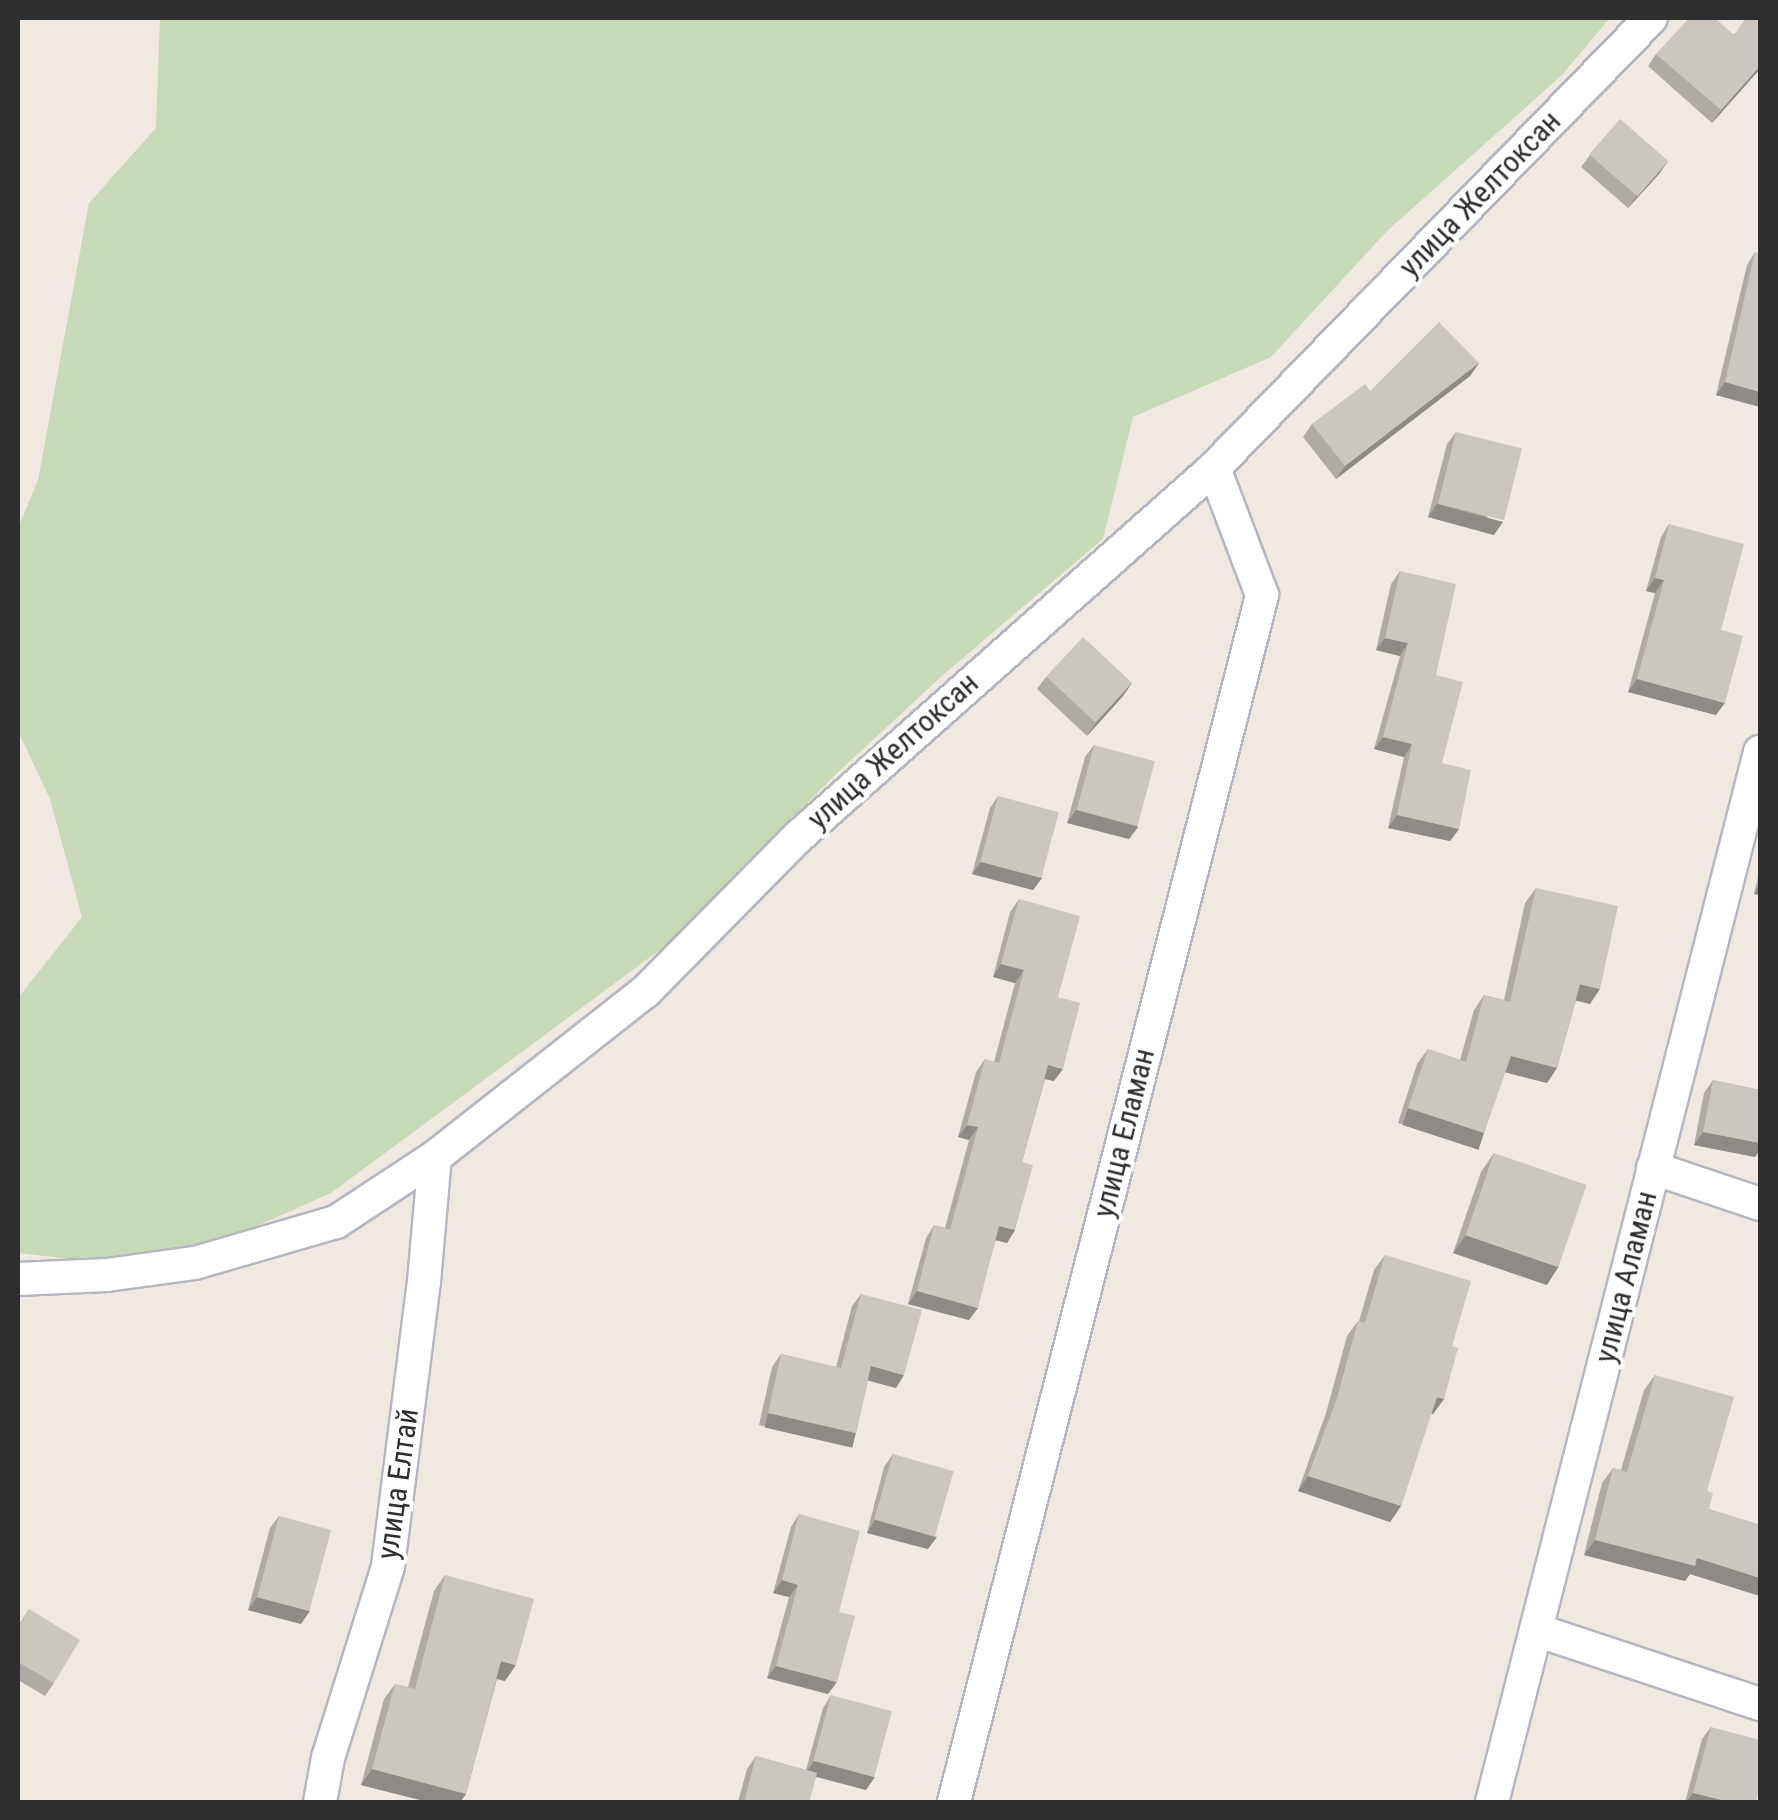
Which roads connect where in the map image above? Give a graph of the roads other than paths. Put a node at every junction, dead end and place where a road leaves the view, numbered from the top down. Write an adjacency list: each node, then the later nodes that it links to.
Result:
1 (1651, 18): 2 (street, улица Желтоксан)
2 (1214, 468): 4 (street, улица Желтоксан); 11 (street, улица Еламан)
3 (1759, 762): 5 (street, улица Аламан)
4 (435, 1157): 7 (street, улица Желтоксан); 10 (street, улица Елтай)
5 (1654, 1168): 6 (street); 8 (street, улица Аламан)
6 (1760, 1204)
7 (18, 1279)
8 (1536, 1630): 9 (street); 12 (street, улица Аламан)
9 (1760, 1704)
10 (320, 1802)
11 (954, 1802)
12 (1492, 1802)

